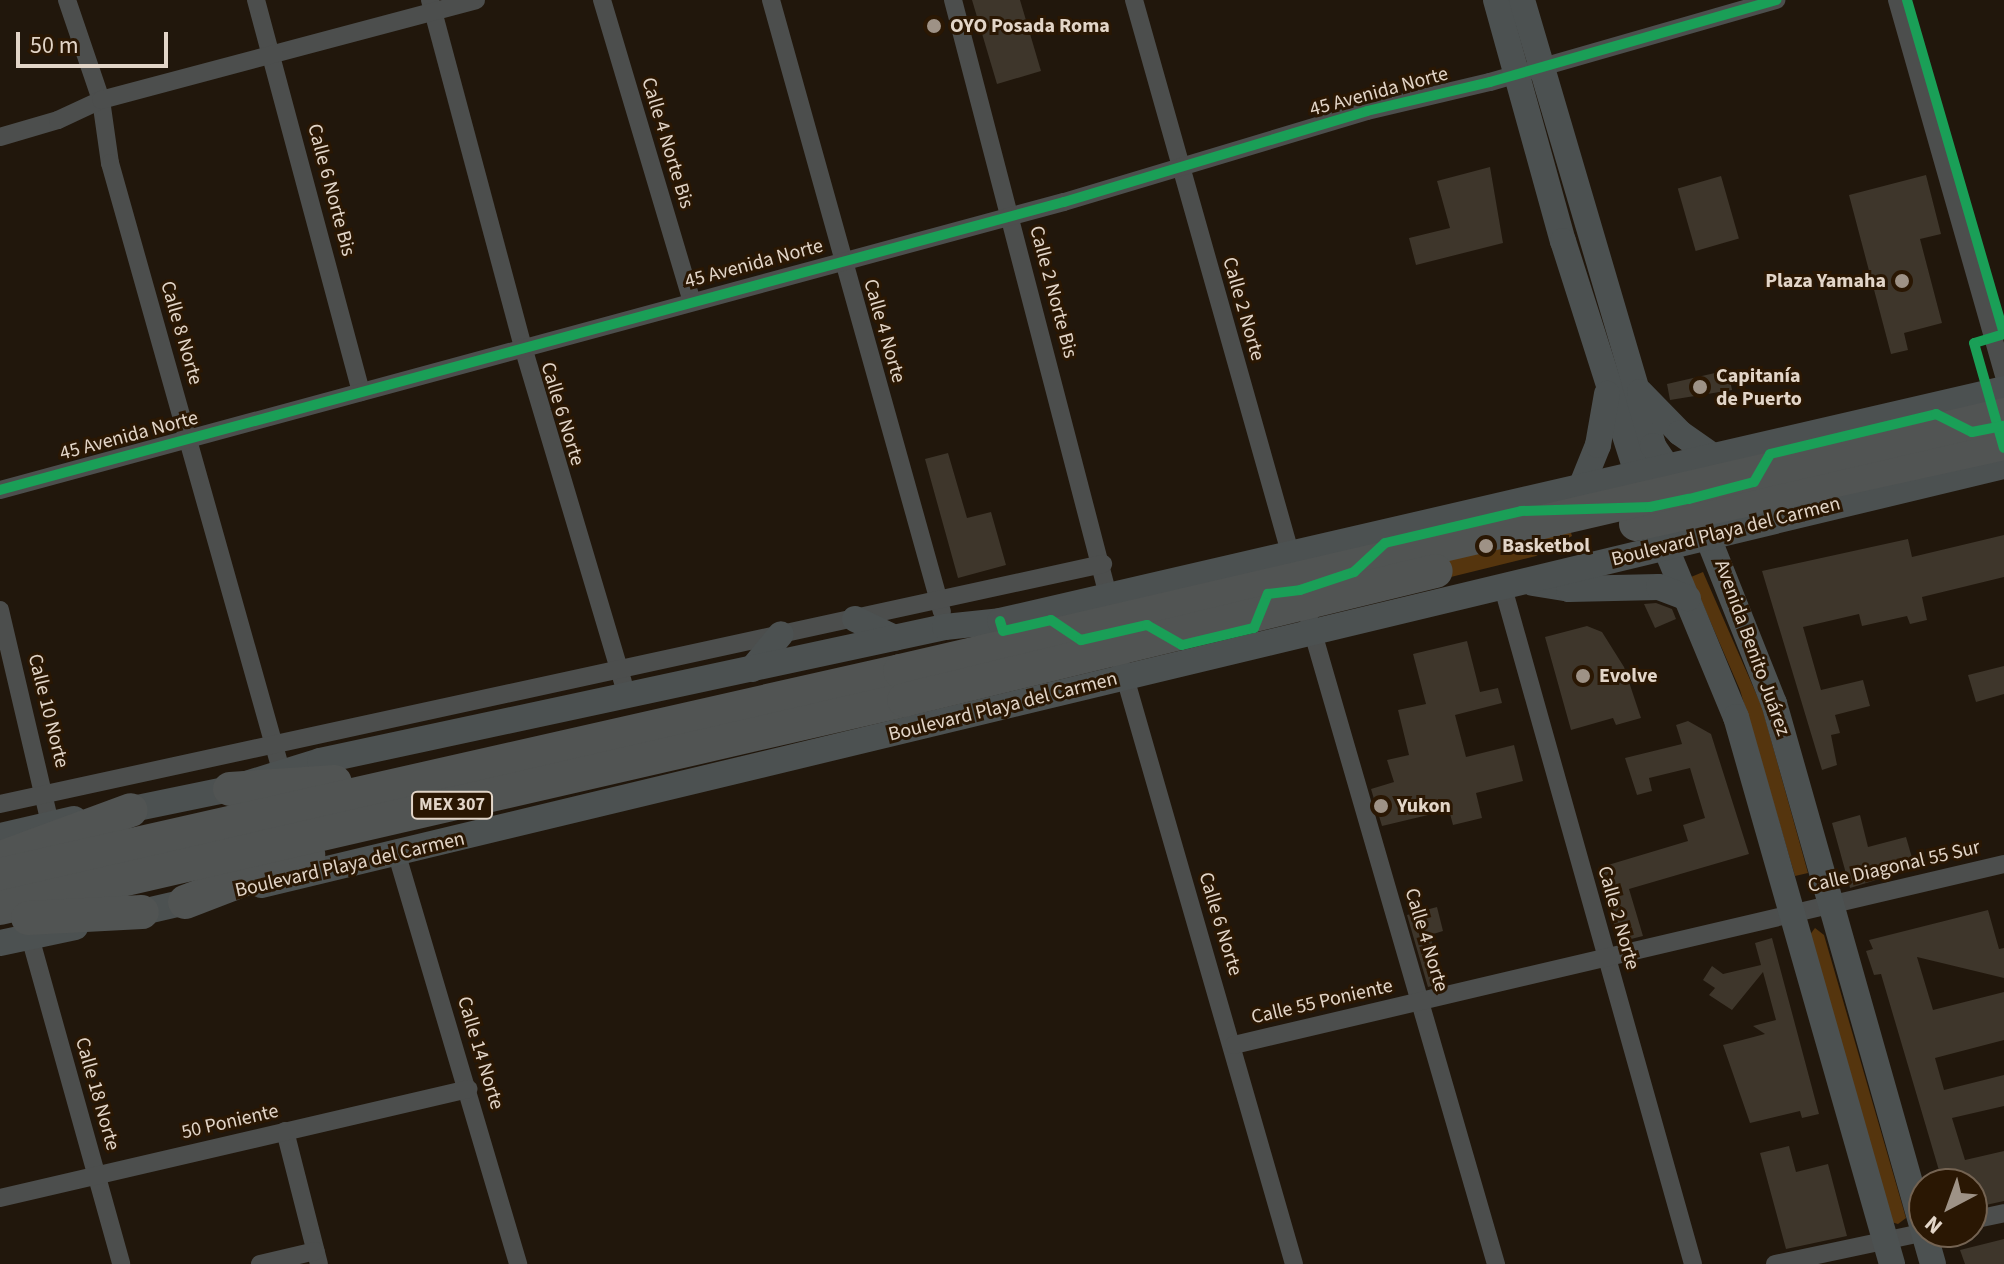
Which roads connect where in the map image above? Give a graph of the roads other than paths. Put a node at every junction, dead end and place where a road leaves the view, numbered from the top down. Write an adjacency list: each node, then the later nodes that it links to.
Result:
1 (67, 0): 15 (street, Calle 8 Norte)
2 (256, 0): 13 (street, Calle 6 Norte Bis)
3 (476, 0): 12 (street)
4 (602, 0): 20 (street, Calle 4 Norte Bis)
5 (771, 0): 19 (street, Calle 4 Norte)
6 (953, 0): 18 (street, Calle 2 Norte Bis)
7 (1134, 0): 17 (street, Calle 2 Norte)
8 (1496, 0): 14 (main road, Avenida Benito Juárez)
9 (1522, 0): 14 (main road, Avenida Benito Juárez)
10 (1776, 0): 14 (street, 45 Avenida Norte)
11 (1897, 0): 22 (street)
12 (432, 6): 13 (street); 21 (street, Calle 6 Norte)
13 (272, 56): 15 (street); 26 (street, Calle 6 Norte Bis)
14 (1530, 70): 17 (street, 45 Avenida Norte); 23 (main road, Avenida Benito Juárez); 24 (main road, Avenida Benito Juárez)
15 (101, 100): 16 (street); 28 (street, Calle 8 Norte)
16 (0, 137)
17 (1180, 167): 18 (street, 45 Avenida Norte); 38 (street, Calle 2 Norte)
18 (1011, 216): 19 (street, 45 Avenida Norte); 39 (street, Calle 2 Norte Bis)
19 (841, 260): 20 (street, 45 Avenida Norte); 44 (street, Calle 4 Norte)
20 (691, 299): 21 (street, 45 Avenida Norte)
21 (523, 347): 26 (street, 45 Avenida Norte); 50 (street, Calle 6 Norte)
22 (2004, 375)
23 (1607, 384): 33 (main road, Avenida Benito Juárez); 34 (main road)
24 (1635, 386): 30 (main road); 32 (main road, Avenida Benito Juárez)
25 (2004, 389): 30 (main road)
26 (361, 392): 28 (street, 45 Avenida Norte)
27 (2004, 415): 52 (highway, MEX 307, bridge)
28 (189, 439): 35 (street, 45 Avenida Norte); 54 (street, Calle 8 Norte)
29 (2004, 443): 52 (highway, MEX 307, bridge)
30 (1714, 457): 32 (main road)
31 (2004, 466): 36 (main road, Boulevard Playa del Carmen)
32 (1667, 467): 33 (main road); 36 (main road, Avenida Benito Juárez)
33 (1636, 474): 34 (main road); 37 (main road, Avenida Benito Juárez)
34 (1581, 487): 38 (main road)
35 (0, 490)
36 (1710, 534): 37 (main road, Boulevard Playa del Carmen); 68 (main road, Avenida Benito Juárez)
37 (1663, 545): 40 (main road, Boulevard Playa del Carmen); 42 (main road, Avenida Benito Juárez)
38 (1290, 555): 41 (main road); 46 (street, Calle 2 Norte)
39 (1103, 564): 41 (street, Calle 2 Norte Bis); 44 (street)
40 (1510, 582): 42 (main road); 46 (main road, Boulevard Playa del Carmen); 75 (street, Calle 2 Norte)
41 (1110, 595): 44 (main road); 51 (street, Calle 6 Norte)
42 (1688, 598): 71 (main road, Avenida Benito Juárez)
43 (0, 610): 57 (street, Calle 10 Norte)
44 (942, 615): 45 (street); 48 (main road)
45 (855, 619): 47 (street); 48 (main road)
46 (1311, 630): 51 (main road, Boulevard Playa del Carmen); 76 (street, Calle 4 Norte)
47 (781, 634): 49 (main road); 50 (street)
48 (895, 638): 49 (main road)
49 (752, 669): 53 (main road)
50 (619, 672): 53 (street, Calle 6 Norte); 54 (street)
51 (1124, 677): 63 (main road, Boulevard Playa del Carmen); 77 (street, Calle 6 Norte)
52 (902, 686): 55 (highway, MEX 307); 60 (highway, MEX 307)
53 (626, 697): 54 (main road)
54 (277, 758): 56 (main road); 57 (street)
55 (435, 775): 56 (highway); 66 (highway, MEX 307)
56 (230, 789): 59 (main road)
57 (46, 794): 58 (street); 61 (street, Calle 10 Norte)
58 (0, 804)
59 (131, 810): 61 (main road); 64 (highway)
60 (425, 811): 67 (highway); 69 (highway, MEX 307)
61 (50, 823): 62 (main road)
62 (0, 836)
63 (397, 855): 67 (main road, Boulevard Playa del Carmen); 78 (street, Calle 14 Norte)
64 (0, 858)
65 (2004, 864): 68 (street, Calle Diagonal 55 Sur)
66 (0, 875)
67 (185, 902): 70 (main road, Boulevard Playa del Carmen)
68 (1830, 905): 71 (street, Calle Diagonal 55 Sur); 81 (main road, Avenida Benito Juárez)
69 (0, 908)
70 (142, 912): 72 (highway); 73 (main road, Boulevard Playa del Carmen)
71 (1793, 913): 75 (street, Calle 55 Poniente); 84 (main road, Avenida Benito Juárez)
72 (0, 919)
73 (30, 937): 74 (main road, Boulevard Playa del Carmen); 80 (street, Calle 18 Norte)
74 (0, 943)
75 (1607, 960): 76 (street, Calle 55 Poniente); 91 (street, Calle 2 Norte)
76 (1421, 1002): 77 (street, Calle 55 Poniente); 90 (street, Calle 4 Norte)
77 (1234, 1045): 89 (street, Calle 6 Norte)
78 (469, 1089): 79 (street, 50 Poniente); 88 (street, Calle 14 Norte)
79 (285, 1131): 80 (street, 50 Poniente); 85 (street)
80 (96, 1175): 82 (street, 50 Poniente); 86 (street, Calle 18 Norte)
81 (1908, 1176)
82 (0, 1198)
83 (1908, 1242): 84 (street)
84 (1889, 1253): 92 (street)
85 (318, 1258): 87 (street)
86 (121, 1264)
87 (260, 1264)
88 (518, 1264)
89 (1294, 1264)
90 (1496, 1264)
91 (1693, 1264)
92 (1775, 1264)

